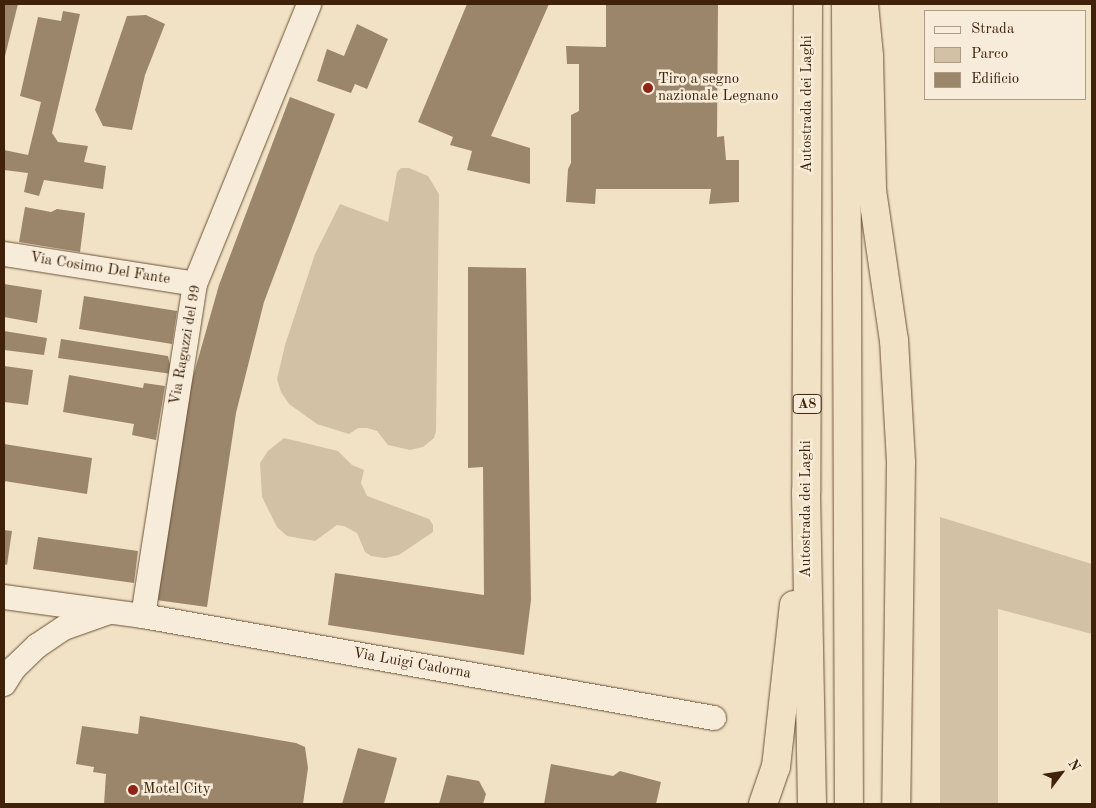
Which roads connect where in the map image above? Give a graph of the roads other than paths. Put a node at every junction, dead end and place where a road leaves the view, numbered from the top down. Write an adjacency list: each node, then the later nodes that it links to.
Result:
1 (309, 4): 6 (street, Via Ragazzi del 99)
2 (808, 4): 7 (highway, Autostrada dei Laghi / A8)
3 (846, 4): 16 (highway)
4 (864, 4): 8 (highway)
5 (4, 254): 6 (street, Via Cosimo Del Fante)
6 (195, 284): 11 (street, Via Ragazzi del 99)
7 (806, 492): 14 (highway); 15 (highway, Autostrada dei Laghi / A8)
8 (900, 591): 17 (highway); 18 (highway)
9 (4, 597): 10 (street, Via Luigi Cadorna)
10 (110, 611): 11 (street, Via Luigi Cadorna); 12 (street, Via Luigi Cadorna)
11 (143, 616): 13 (street, Via Luigi Cadorna)
12 (4, 684)
13 (714, 718)
14 (763, 804)
15 (812, 804)
16 (849, 804)
17 (896, 804)
18 (909, 804)

